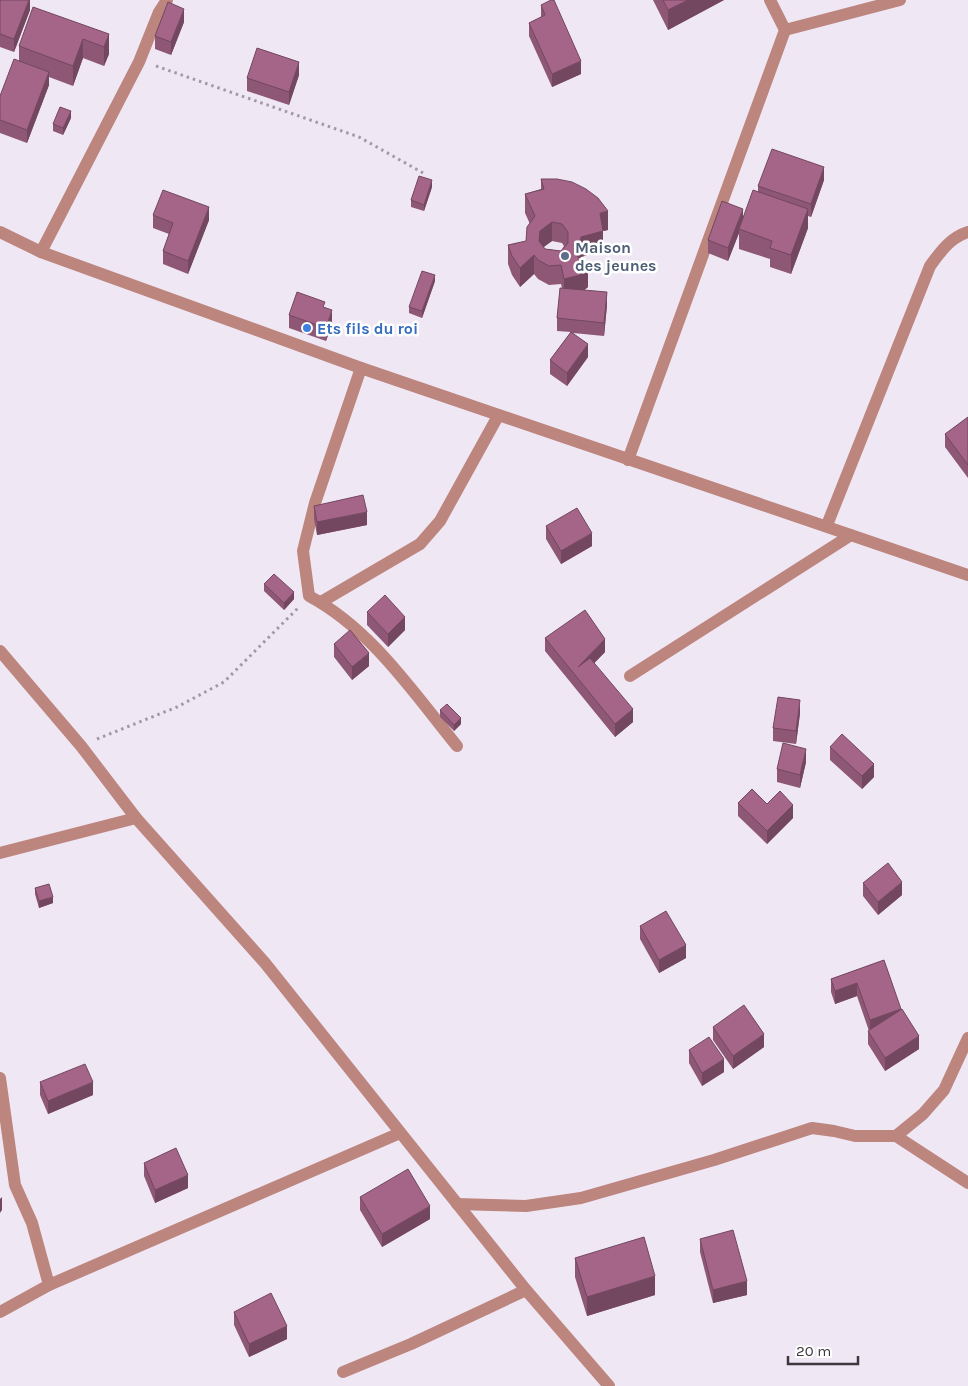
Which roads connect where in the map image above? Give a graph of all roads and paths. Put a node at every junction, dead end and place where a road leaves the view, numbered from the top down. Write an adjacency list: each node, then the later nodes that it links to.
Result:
1 (167, 0): 5 (street)
2 (770, 0): 4 (street)
3 (900, 0): 4 (street)
4 (785, 30): 12 (street)
5 (139, 62): 6 (path); 9 (street)
6 (425, 174)
7 (0, 232): 9 (street)
8 (968, 232): 13 (street)
9 (40, 252): 10 (street)
10 (361, 368): 11 (street); 16 (street)
11 (498, 416): 12 (street); 17 (street)
12 (628, 460): 13 (street)
13 (827, 525): 14 (street)
14 (852, 534): 15 (street); 19 (street)
15 (968, 575)
16 (309, 596): 17 (street); 20 (path)
17 (321, 602): 21 (street)
18 (0, 651): 20 (street)
19 (630, 676)
20 (81, 746): 22 (street)
21 (457, 746)
22 (136, 818): 23 (street); 26 (street)
23 (0, 853)
24 (968, 1038): 27 (street)
25 (0, 1078): 30 (street)
26 (400, 1132): 29 (street); 30 (street)
27 (896, 1136): 28 (street); 29 (street)
28 (968, 1183)
29 (457, 1204): 31 (street)
30 (49, 1285): 32 (street)
31 (526, 1290): 33 (street); 34 (street)
32 (0, 1312)
33 (343, 1372)
34 (609, 1386)

